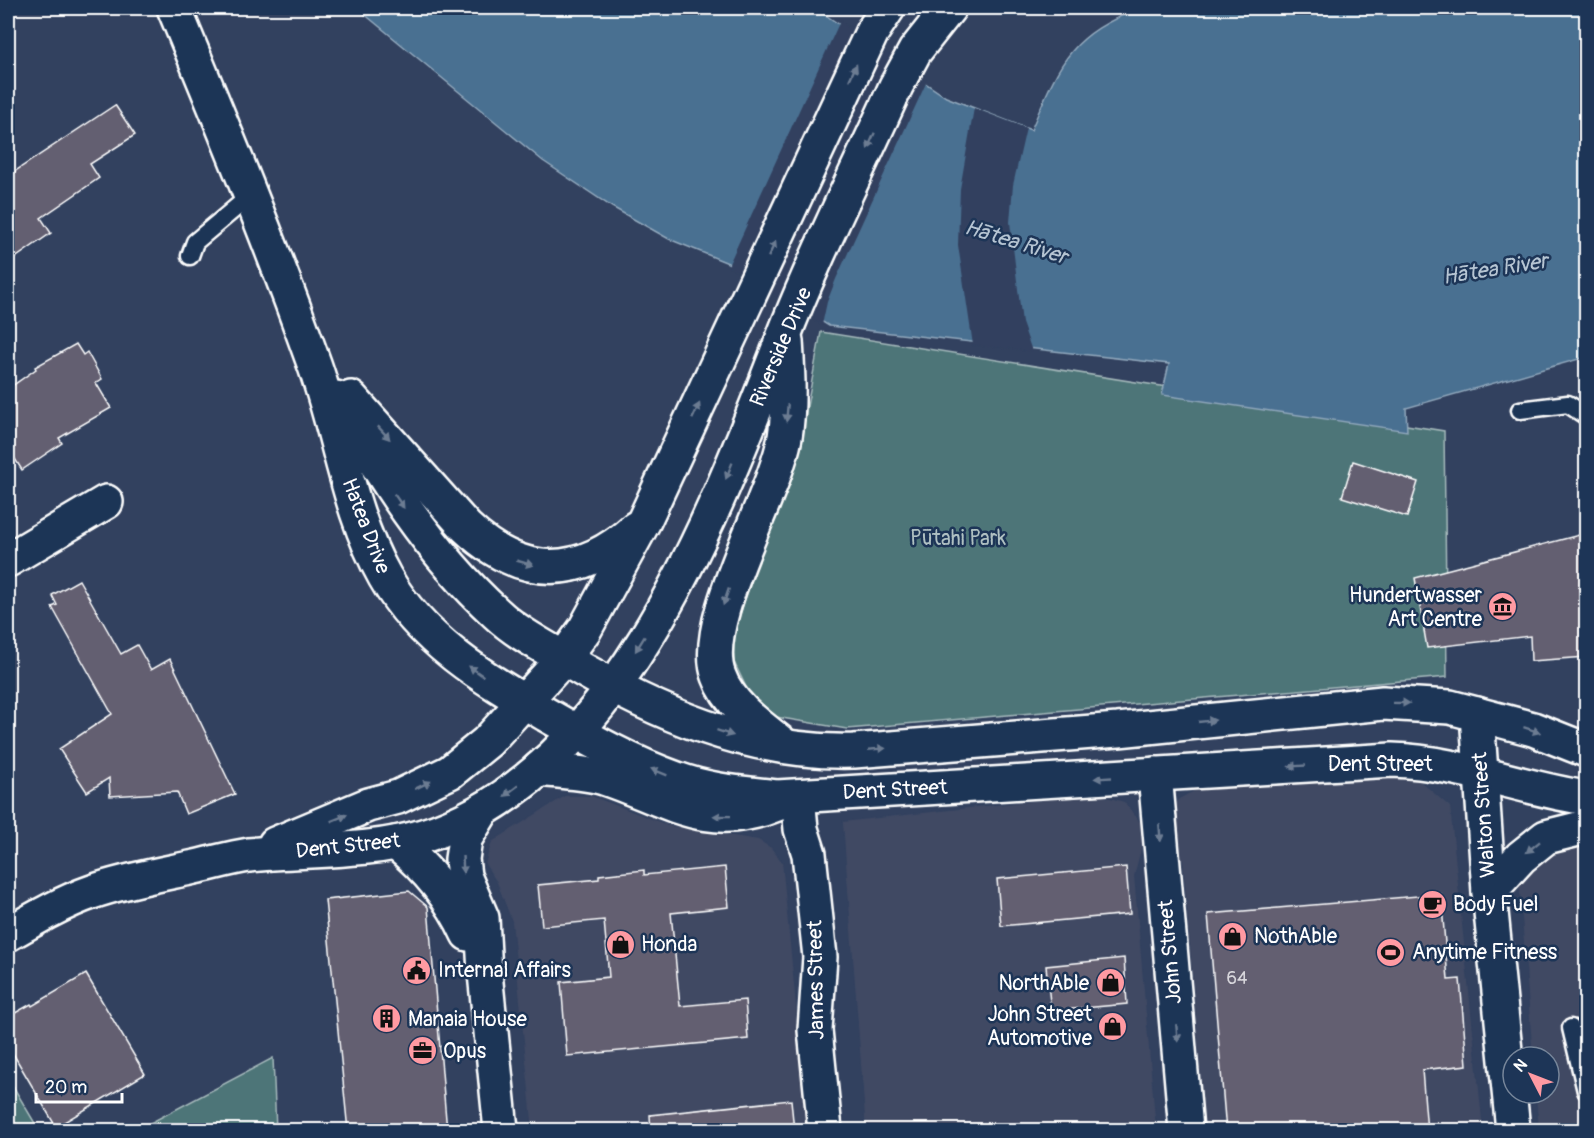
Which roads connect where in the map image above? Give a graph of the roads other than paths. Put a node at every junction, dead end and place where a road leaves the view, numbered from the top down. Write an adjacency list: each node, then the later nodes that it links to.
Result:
1 (174, 8): 4 (main road, Hatea Drive)
2 (949, 8): 6 (main road, Riverside Drive, one-way to 6)
3 (880, 20): 11 (main road, one-way to 3)
4 (251, 195): 5 (lane); 7 (main road, Hatea Drive)
5 (190, 256)
6 (788, 327): 14 (main road, Riverside Drive, one-way to 14); 18 (main road, one-way to 18)
7 (314, 362): 11 (main road, one-way to 11); 13 (main road, Hatea Drive, one-way to 13); 15 (main road, Hatea Drive, one-way to 7)
8 (1520, 410): 9 (lane)
9 (1587, 416)
10 (106, 502): 12 (main road)
11 (644, 521): 13 (main road)
12 (8, 560)
13 (564, 658): 14 (main road, Hatea Drive); 15 (main road, Dent Street)
14 (613, 687): 17 (main road, Riverside Drive); 18 (main road, Dent Street, one-way to 18)
15 (525, 702): 17 (main road, Hatea Drive); 28 (main road, Dent Street, one-way to 15)
16 (1477, 714): 18 (main road, Dent Street, one-way to 16); 19 (main road, Dent Street, one-way to 19); 21 (main road, Walton Street)
17 (577, 733): 20 (main road, Dent Street); 23 (main road, Dent Street, one-way to 17)
18 (786, 746)
19 (1587, 750)
20 (539, 769): 23 (main road, one-way to 20); 25 (main road, Dent Street, one-way to 25)
21 (1480, 773): 22 (main road, Dent Street, one-way to 22); 24 (main road, Dent Street); 29 (main road, Walton Street)
22 (1155, 774): 23 (main road, Dent Street, one-way to 23); 36 (main road, John Street, one-way to 36)
23 (798, 796): 35 (main road, James Street)
24 (1587, 798)
25 (482, 811): 27 (main road, Dent Street); 31 (main road, one-way to 31)
26 (1587, 827): 29 (main road, one-way to 29)
27 (396, 843): 28 (main road, Dent Street); 31 (main road)
28 (246, 856): 30 (main road, Dent Street)
29 (1489, 892): 37 (main road, Walton Street)
30 (8, 934)
31 (485, 973): 34 (main road)
32 (1571, 1028): 33 (lane)
33 (1587, 1091)
34 (501, 1131)
35 (825, 1131)
36 (1186, 1131)
37 (1513, 1131)

